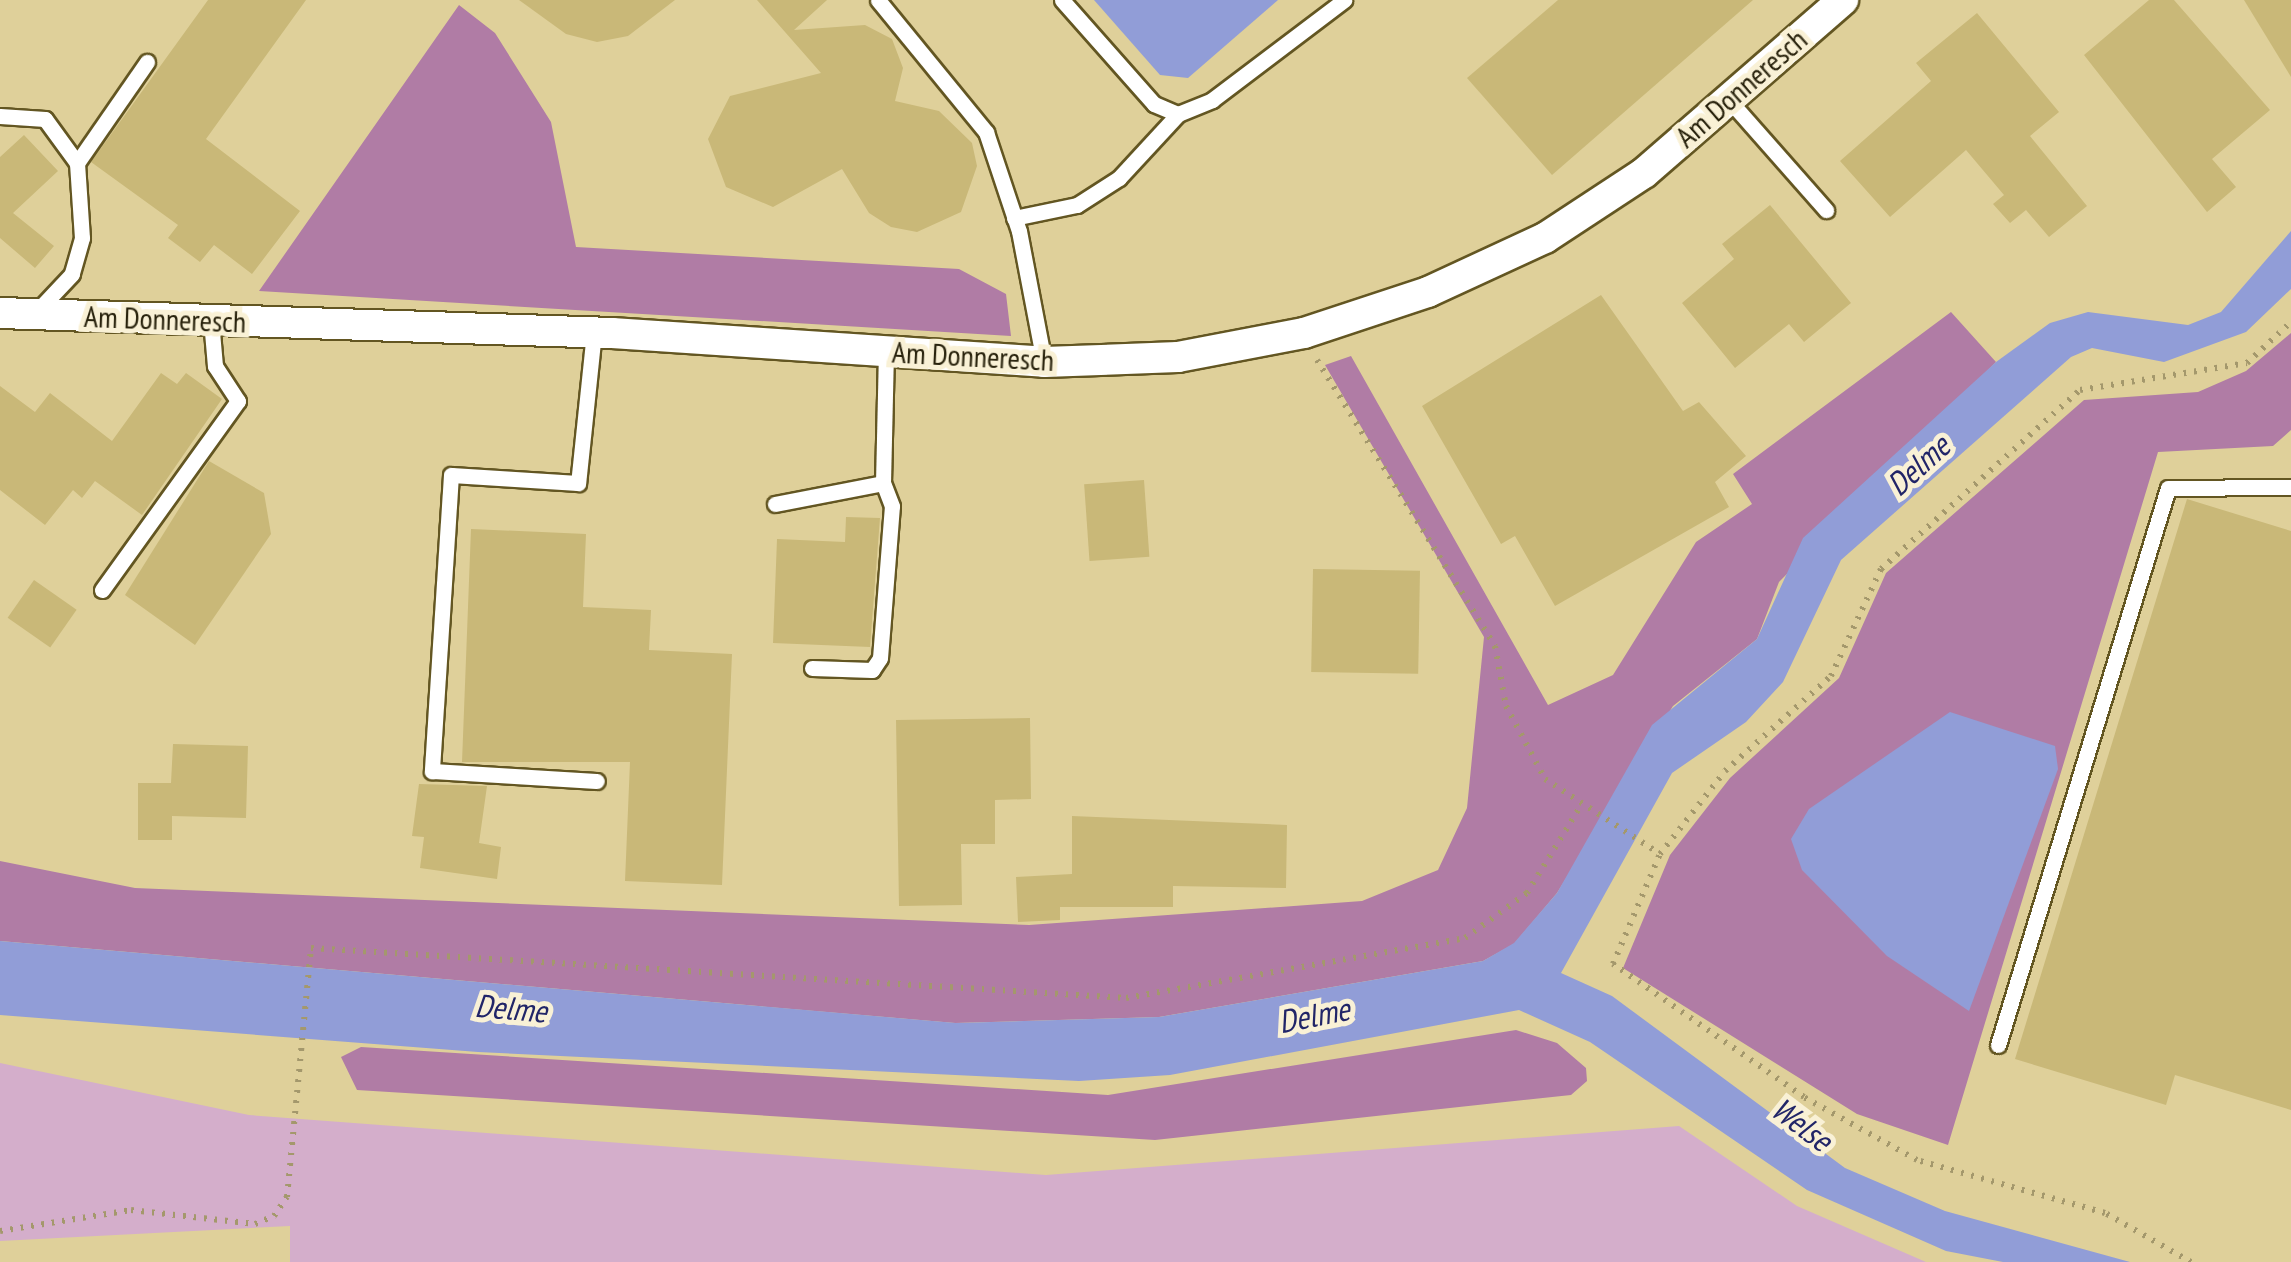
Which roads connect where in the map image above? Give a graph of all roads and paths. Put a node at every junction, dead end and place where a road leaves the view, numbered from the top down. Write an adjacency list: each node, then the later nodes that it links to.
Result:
1 (878, 0): 11 (lane)
2 (1062, 0): 7 (lane)
3 (1344, 0): 7 (lane)
4 (1843, 0): 6 (street, Am Donneresch)
5 (147, 62): 9 (lane)
6 (1729, 100): 10 (lane); 17 (street, Am Donneresch)
7 (1178, 114): 11 (lane)
8 (0, 116): 9 (lane)
9 (77, 163): 13 (lane)
10 (1826, 210)
11 (1014, 218): 19 (lane)
12 (0, 314): 13 (street, Am Donneresch)
13 (32, 316): 14 (street, Am Donneresch)
14 (211, 320): 16 (street, Am Donneresch); 23 (lane)
15 (2291, 322): 27 (path)
16 (594, 332): 18 (street, Am Donneresch); 25 (lane)
17 (1304, 333): 19 (street, Am Donneresch); 26 (path)
18 (886, 352): 19 (street, Am Donneresch); 20 (lane)
19 (1044, 362)
20 (882, 483): 22 (lane); 24 (lane)
21 (2291, 487): 28 (lane)
22 (775, 504)
23 (102, 590)
24 (812, 668)
25 (597, 781)
26 (1580, 807): 27 (path); 29 (path)
27 (1660, 854): 30 (path)
28 (1998, 1045)
29 (0, 1231)
30 (2192, 1262)

